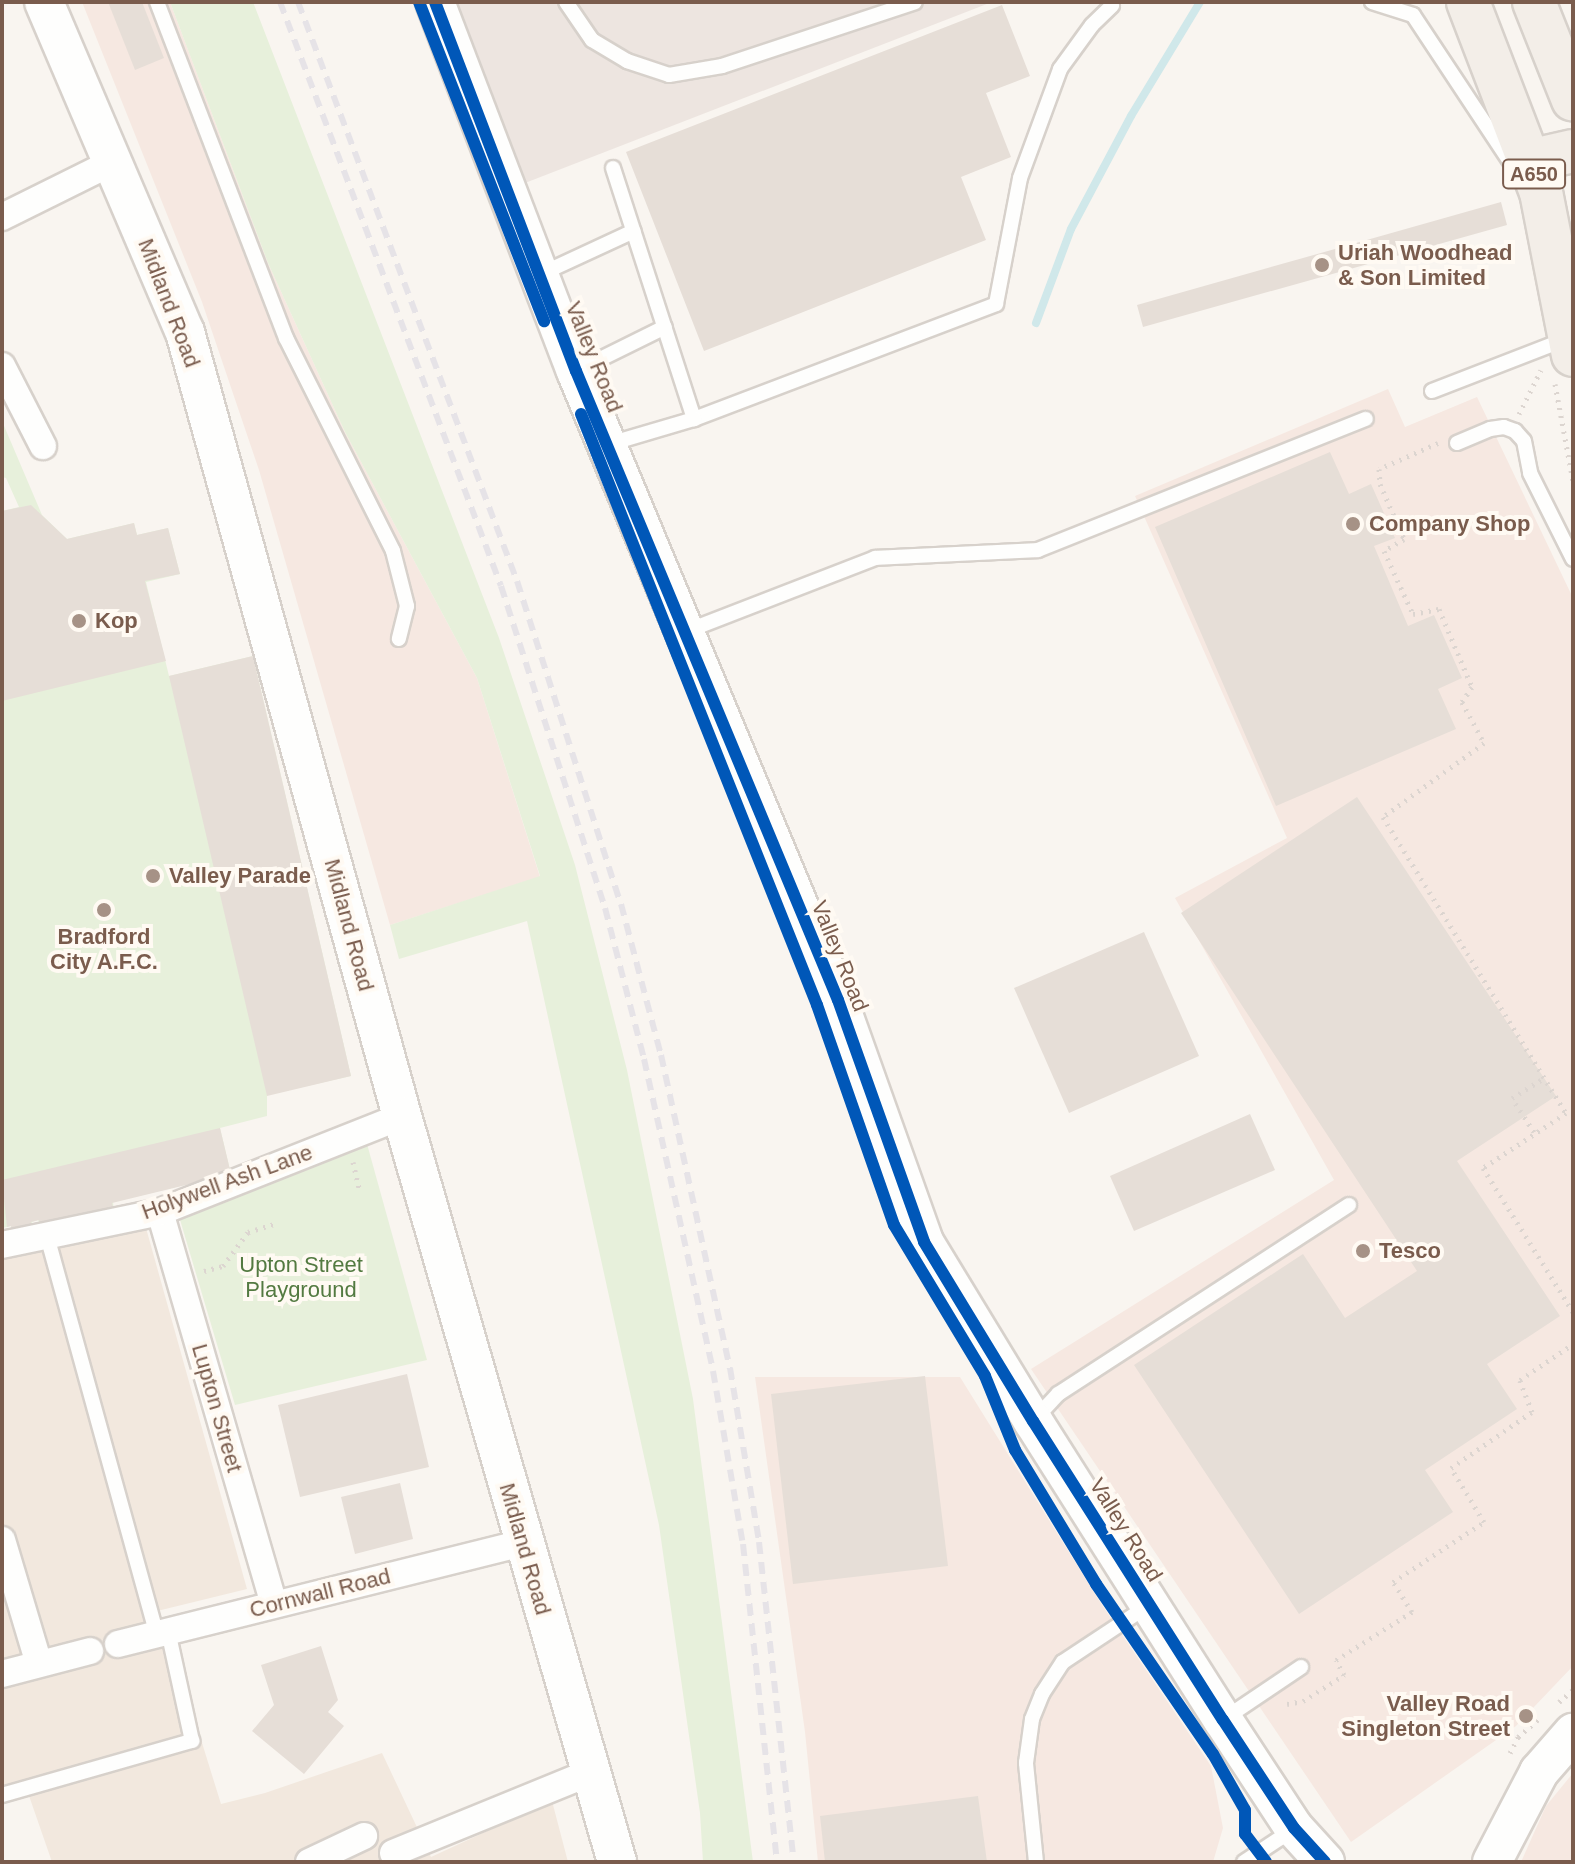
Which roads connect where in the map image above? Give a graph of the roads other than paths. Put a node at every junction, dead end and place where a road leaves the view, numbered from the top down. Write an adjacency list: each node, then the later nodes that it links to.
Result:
1 (44, 2): 12 (street, Midland Road)
2 (157, 2): 30 (lane)
3 (435, 2): 17 (street, Valley Road)
4 (566, 2): 5 (lane)
5 (915, 2)
6 (1372, 2): 14 (lane)
7 (1468, 2): 14 (main road, A650)
8 (1534, 2): 10 (main road)
9 (1112, 6): 23 (lane)
10 (1573, 100)
11 (1573, 151): 14 (main road)
12 (113, 162): 15 (street); 31 (street, Midland Road)
13 (613, 168): 16 (lane)
14 (1535, 177): 19 (main road, A650)
15 (2, 217)
16 (634, 231): 17 (lane); 18 (lane)
17 (540, 274): 21 (street, Valley Road)
18 (665, 327): 21 (lane); 23 (lane)
19 (1562, 353): 22 (lane)
20 (2, 366): 27 (street)
21 (576, 371): 26 (street, Valley Road)
22 (1432, 391)
23 (694, 419): 26 (lane)
24 (1366, 419): 29 (lane)
25 (1457, 443): 28 (lane)
26 (608, 444): 29 (street, Valley Road)
27 (43, 446)
28 (1573, 559)
29 (686, 632): 36 (street, Valley Road)
30 (399, 639)
31 (402, 1116): 33 (street, Holywell Ash Lane); 38 (street, Midland Road)
32 (1349, 1205): 36 (lane)
33 (160, 1212): 34 (street, Holywell Ash Lane); 39 (street, Lupton Street)
34 (47, 1236): 35 (street, Holywell Ash Lane); 41 (lane)
35 (2, 1245)
36 (1033, 1421): 40 (street, Valley Road)
37 (2, 1540): 44 (street)
38 (523, 1543): 39 (street, Cornwall Road); 49 (street, Midland Road)
39 (274, 1604): 41 (street, Cornwall Road)
40 (1149, 1604): 47 (street, Valley Road); 56 (lane)
41 (163, 1633): 42 (street, Cornwall Road); 50 (lane)
42 (118, 1644)
43 (90, 1651): 44 (street)
44 (39, 1664): 46 (street)
45 (1301, 1667): 47 (lane)
46 (2, 1674)
47 (1223, 1720): 51 (street, Valley Road)
48 (1573, 1733): 59 (street)
49 (591, 1772): 53 (street); 54 (street, Midland Road)
50 (2, 1795)
51 (1294, 1828): 57 (lane); 58 (street, Valley Road)
52 (364, 1836): 55 (street)
53 (393, 1853)
54 (611, 1860)
55 (309, 1862)
56 (1036, 1862)
57 (1244, 1862)
58 (1325, 1862)
59 (1492, 1862)

